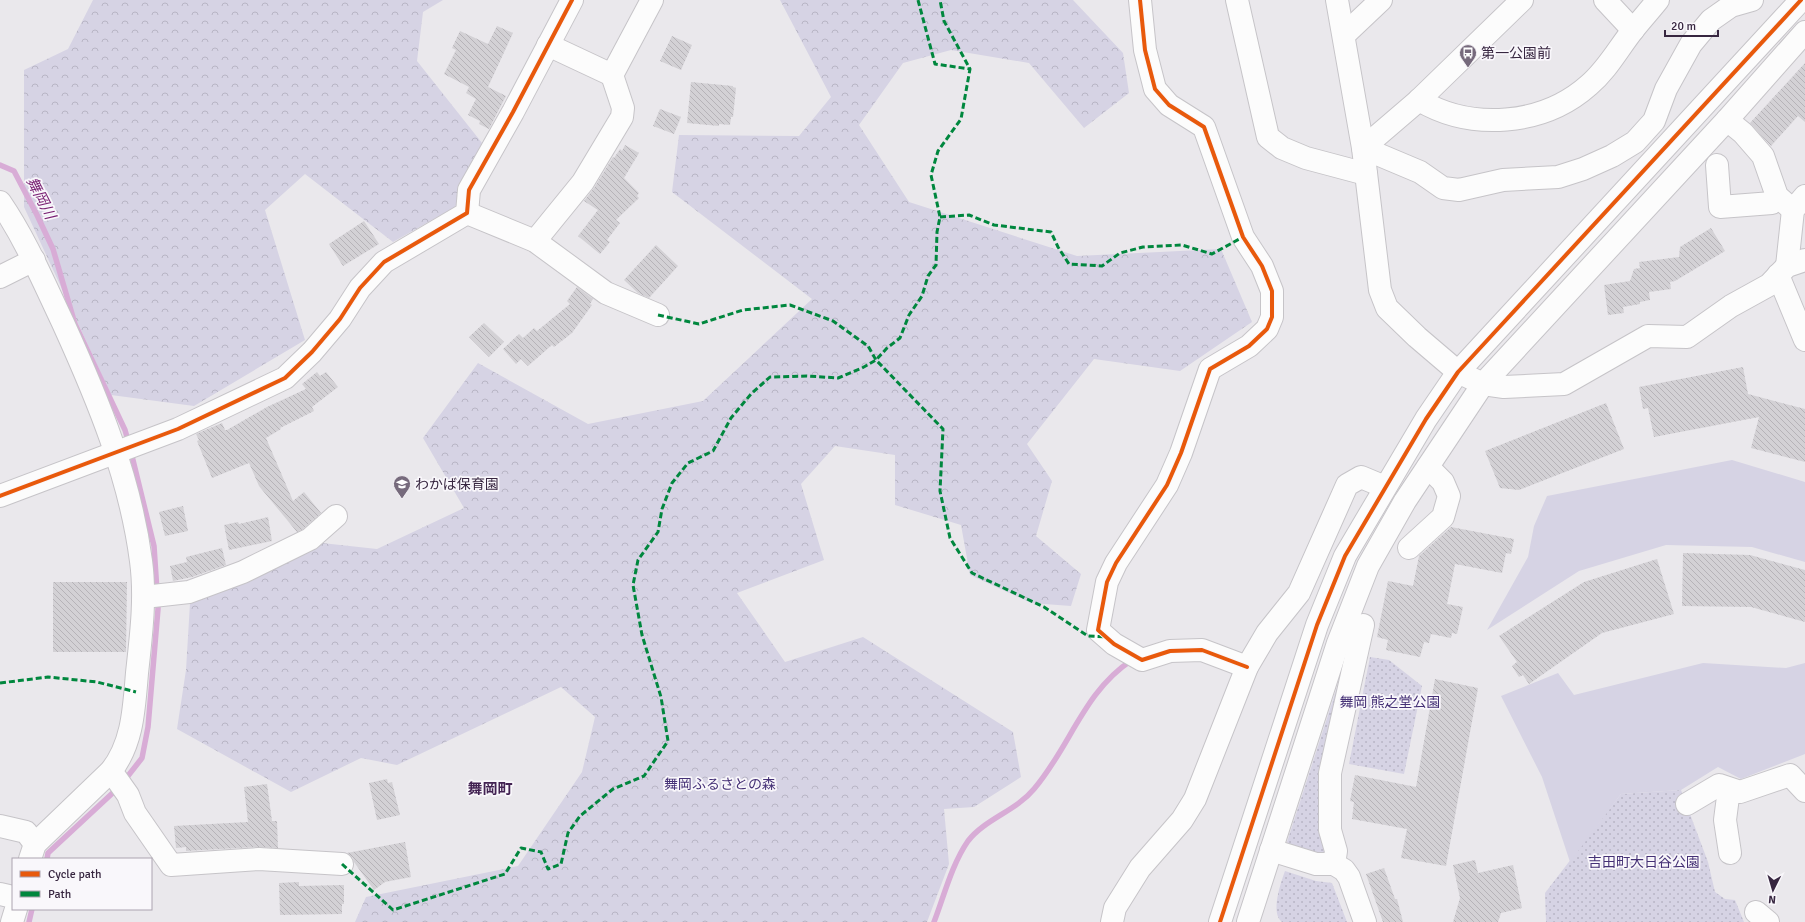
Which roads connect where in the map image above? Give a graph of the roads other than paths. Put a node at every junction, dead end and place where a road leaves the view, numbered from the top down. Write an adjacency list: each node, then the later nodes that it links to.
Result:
1 (572, 0): 15 (street)
2 (652, 0): 16 (street)
3 (1140, 0): 41 (street)
4 (1237, 0): 21 (street)
5 (1337, 0): 14 (street)
6 (1381, 0): 14 (street)
7 (1522, 0): 17 (street)
8 (1605, 0): 12 (street)
9 (1658, 0): 12 (street)
10 (1752, 0): 19 (street)
11 (1801, 0): 31 (street)
12 (1633, 30): 17 (street)
13 (1805, 32): 18 (street)
14 (1344, 35): 19 (street)
15 (548, 45): 16 (street); 24 (street)
16 (612, 75): 25 (street)
17 (1419, 100): 19 (street)
18 (1727, 120): 22 (street); 32 (street)
19 (1363, 148): 21 (street)
20 (1717, 165): 22 (street)
21 (1366, 174): 31 (street)
22 (1792, 201): 27 (street)
23 (0, 202): 26 (street)
24 (467, 213): 25 (street); 33 (street)
25 (535, 241): 29 (street)
26 (34, 260): 28 (street); 33 (street)
27 (1790, 267): 30 (street); 32 (street)
28 (0, 277)
29 (658, 316)
30 (1805, 340)
31 (1458, 372): 32 (street); 35 (street)
32 (1482, 384): 34 (street)
33 (116, 452): 36 (street); 39 (street)
34 (1428, 467): 38 (street); 47 (street)
35 (1385, 488): 41 (street); 57 (street)
36 (0, 496)
37 (336, 516): 39 (street)
38 (1409, 548)
39 (144, 597): 42 (street)
40 (1363, 625): 51 (street)
41 (1247, 667): 56 (street)
42 (112, 771): 48 (street); 50 (street)
43 (1803, 785): 44 (street)
44 (1729, 789): 45 (street); 49 (street)
45 (1687, 804)
46 (0, 826): 48 (street)
47 (1271, 850): 51 (street); 58 (street)
48 (32, 852)
49 (1730, 853)
50 (342, 864)
51 (1334, 864): 59 (street)
52 (0, 894): 53 (street)
53 (12, 897)
54 (16, 910): 55 (street)
55 (12, 922)
56 (1112, 922)
57 (1220, 922)
58 (1248, 922)
59 (1365, 922)

